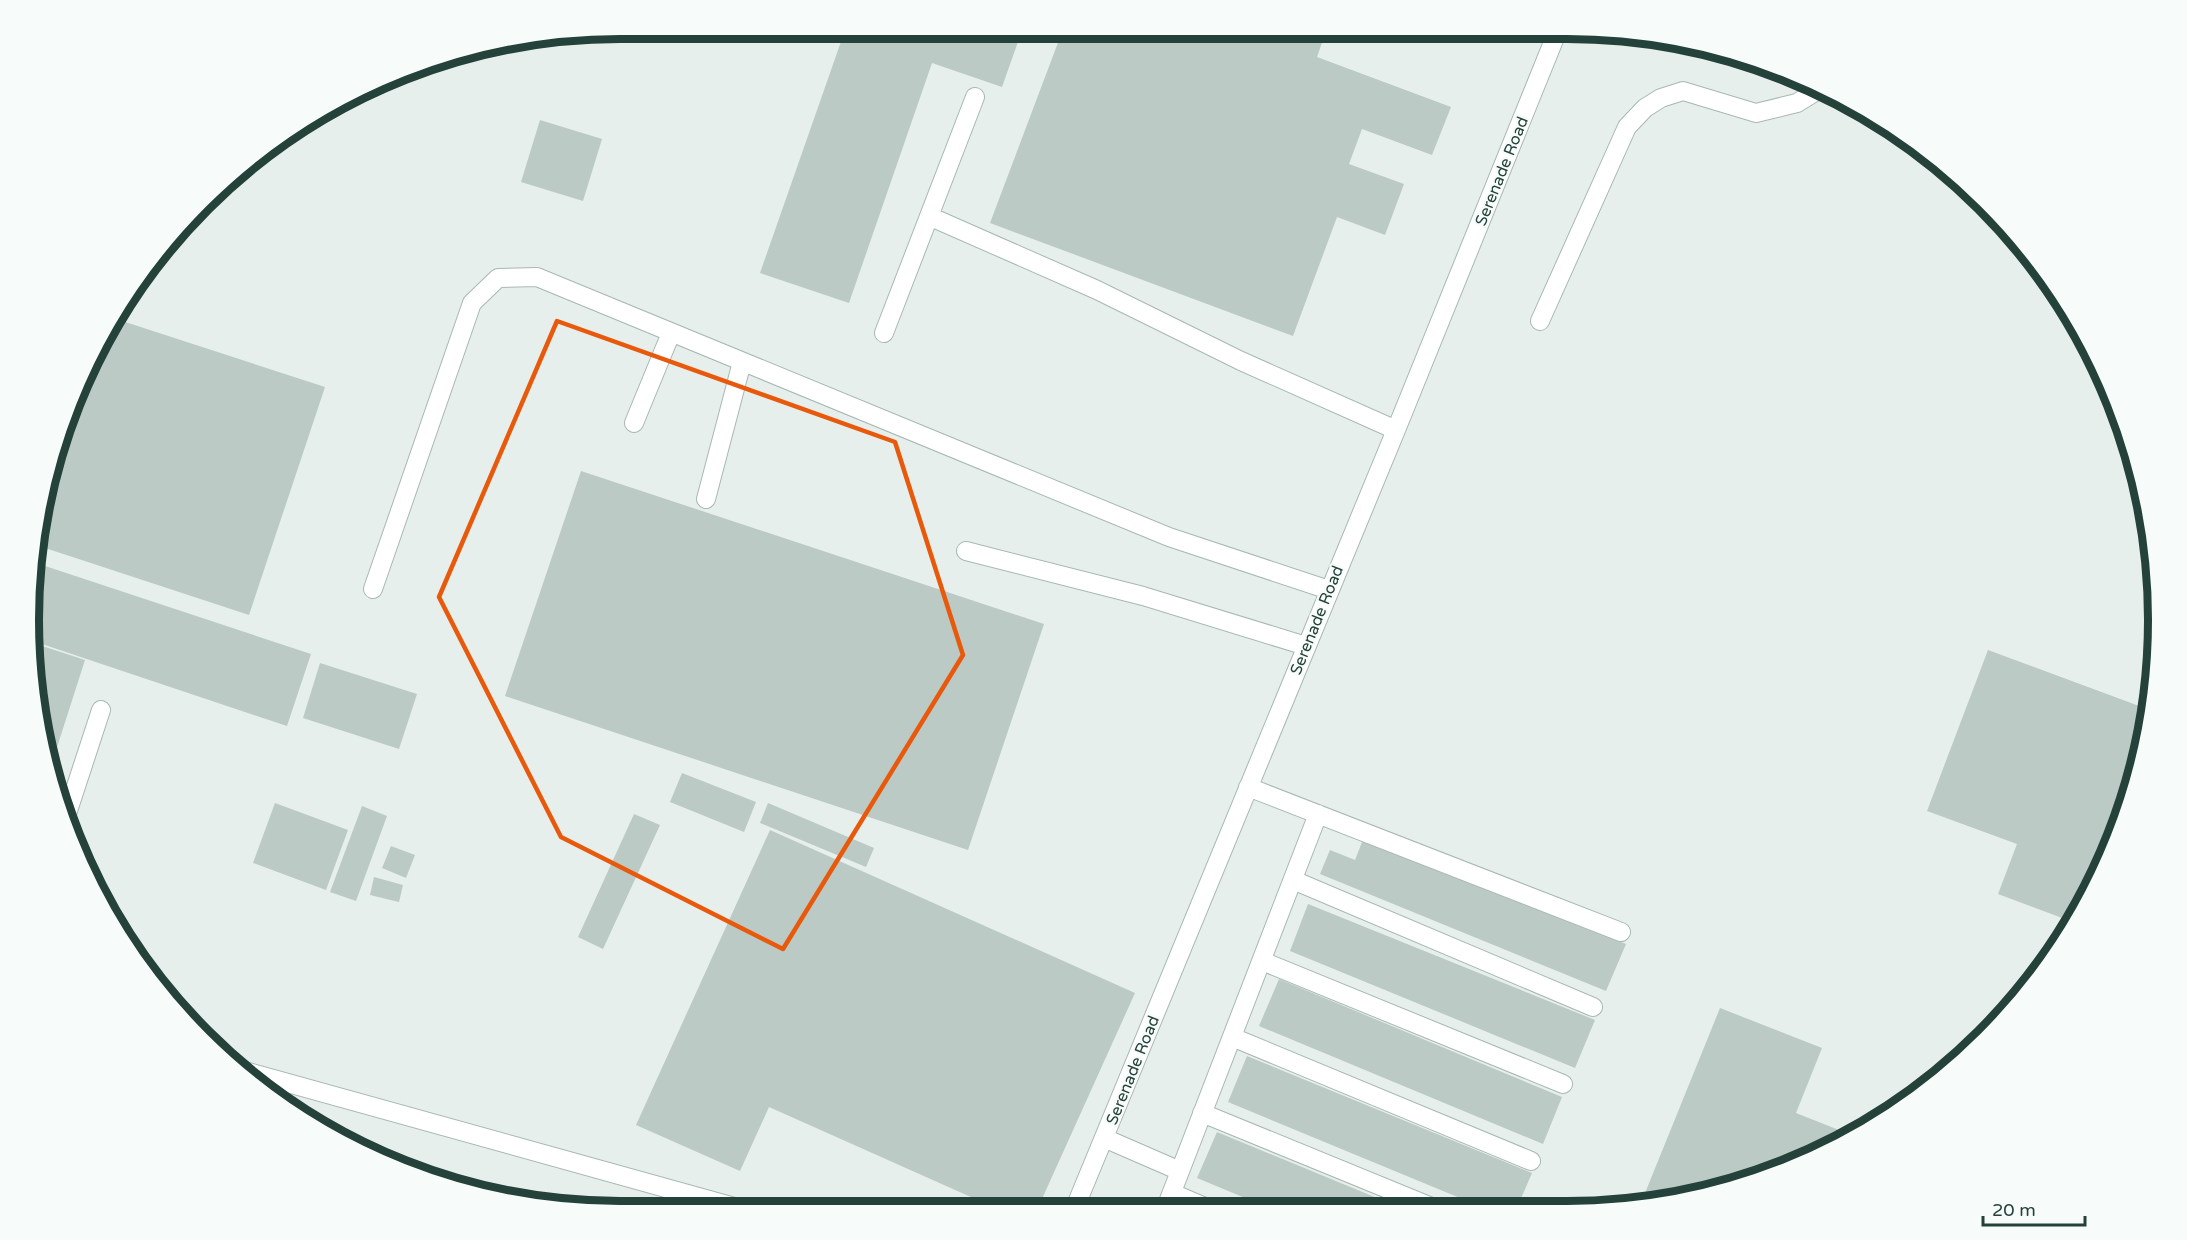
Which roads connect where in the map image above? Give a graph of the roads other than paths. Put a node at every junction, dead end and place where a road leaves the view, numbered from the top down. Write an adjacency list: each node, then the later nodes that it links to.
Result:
1 (1554, 39): 10 (street, Serenade Road)
2 (1812, 94): 5 (street)
3 (975, 97): 4 (street)
4 (930, 217): 7 (street); 10 (street)
5 (1540, 321)
6 (671, 333): 8 (street); 9 (street); 13 (street)
7 (884, 333)
8 (742, 362): 11 (street); 14 (street)
9 (634, 423)
10 (1396, 429): 14 (street, Serenade Road)
11 (705, 499)
12 (966, 551): 15 (street)
13 (373, 589)
14 (1329, 590): 15 (street, Serenade Road)
15 (1306, 646): 17 (street, Serenade Road)
16 (101, 710): 18 (street)
17 (1248, 787): 19 (street); 28 (street, Serenade Road)
18 (69, 804)
19 (1318, 814): 20 (street); 21 (street)
20 (1293, 880): 22 (street); 23 (street)
21 (1621, 932)
22 (1262, 961): 24 (street); 26 (street)
23 (1593, 1007)
24 (1232, 1037): 27 (street); 29 (street)
25 (259, 1075): 32 (street)
26 (1563, 1084)
27 (1202, 1113): 30 (street); 36 (street)
28 (1104, 1138): 30 (street); 33 (street, Serenade Road)
29 (1531, 1161)
30 (1180, 1171): 31 (street)
31 (1172, 1193): 34 (street); 35 (street)
32 (713, 1201)
33 (1078, 1201)
34 (1169, 1201)
35 (1191, 1201)
36 (1417, 1201)

